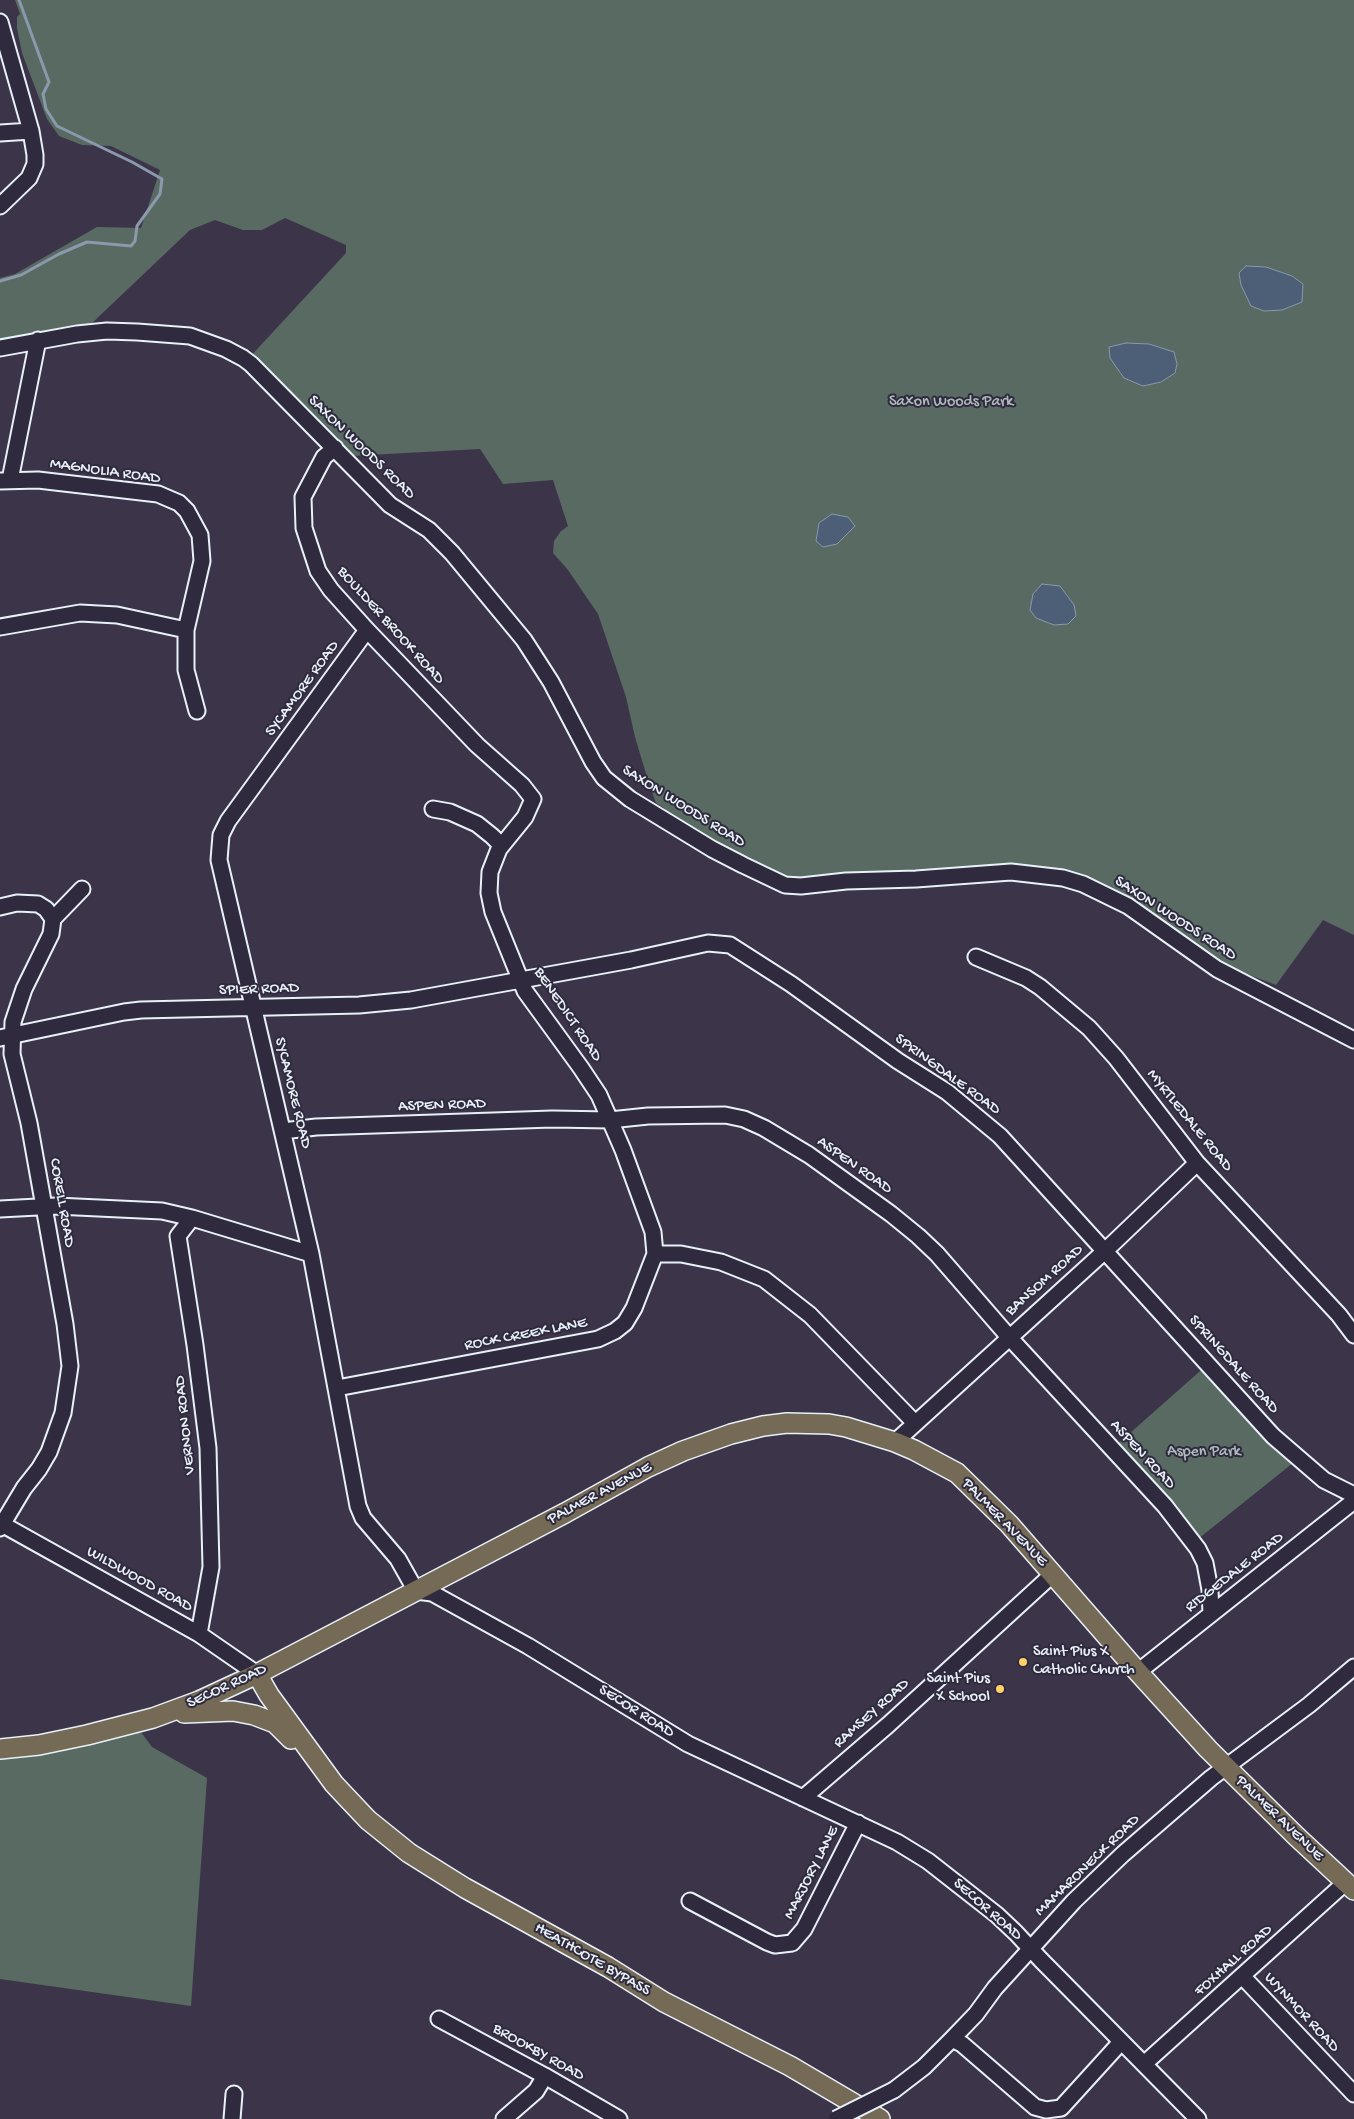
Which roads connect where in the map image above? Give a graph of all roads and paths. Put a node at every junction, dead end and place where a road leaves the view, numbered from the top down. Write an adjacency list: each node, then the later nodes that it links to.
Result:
1 (0, 22): 2 (street)
2 (31, 131): 3 (street); 4 (street)
3 (0, 134)
4 (0, 206)
5 (38, 340): 6 (street, SAXON WOODS ROAD); 7 (street, SAXON WOODS ROAD); 8 (street)
6 (0, 348)
7 (335, 448): 11 (street, BOULDER BROOK ROAD); 23 (street, SAXON WOODS ROAD)
8 (5, 480): 10 (street, MAGNOLIA ROAD)
9 (0, 627): 10 (street)
10 (186, 630): 12 (street, MAGNOLIA ROAD)
11 (367, 630): 13 (street, BOULDER BROOK ROAD); 21 (street, SYCAMORE ROAD)
12 (197, 711)
13 (532, 799): 15 (street, BENEDICT ROAD)
14 (433, 809): 15 (street)
15 (501, 846): 20 (street, BENEDICT ROAD)
16 (82, 889): 18 (street, CORELL ROAD)
17 (0, 907): 18 (street)
18 (53, 919): 22 (street, CORELL ROAD)
19 (976, 957): 26 (street, MYRTLEDALE ROAD)
20 (520, 980): 21 (street, SPIER ROAD); 24 (street, BENEDICT ROAD); 30 (street, SPRINGDALE ROAD)
21 (253, 1009): 22 (street, SPIER ROAD); 25 (street, SYCAMORE ROAD)
22 (5, 1037): 27 (street, CORELL ROAD)
23 (1354, 1040)
24 (610, 1120): 25 (street, ASPEN ROAD); 32 (street, BENEDICT ROAD); 34 (street, ASPEN ROAD)
25 (283, 1132): 31 (street, SYCAMORE ROAD)
26 (1197, 1163): 30 (street, BANSOM ROAD); 33 (street, MYRTLEDALE ROAD)
27 (44, 1207): 28 (street); 29 (street); 40 (street, CORELL ROAD)
28 (0, 1209)
29 (192, 1218): 31 (street); 44 (street, VERNON ROAD)
30 (1106, 1250): 34 (street, BANSOM ROAD); 38 (street, SPRINGDALE ROAD)
31 (311, 1254): 35 (street, SYCAMORE ROAD)
32 (655, 1254): 35 (street, ROCK CREEK LANE); 36 (street)
33 (1354, 1334)
34 (1009, 1337): 36 (street, BANSOM ROAD); 43 (street, ASPEN ROAD)
35 (337, 1388): 42 (street, SYCAMORE ROAD)
36 (915, 1423): 37 (street)
37 (894, 1442): 41 (main road, PALMER AVENUE); 42 (main road, PALMER AVENUE)
38 (1354, 1495)
39 (1354, 1502): 43 (street, RIDGEDALE ROAD)
40 (1, 1525): 44 (street, WILDWOOD ROAD)
41 (1053, 1574): 46 (main road, PALMER AVENUE); 52 (street, RAMSEY ROAD)
42 (416, 1591): 47 (main road, SECOR ROAD); 52 (street, SECOR ROAD)
43 (1211, 1614): 46 (street, RIDGEDALE ROAD)
44 (199, 1634): 47 (street, WILDWOOD ROAD)
45 (1354, 1667): 50 (street, MAMARONECK ROAD)
46 (1138, 1672): 50 (main road, PALMER AVENUE)
47 (257, 1674): 48 (main road, SECOR ROAD); 51 (main road)
48 (153, 1718): 49 (main road, SECOR ROAD); 51 (main road)
49 (0, 1749)
50 (1226, 1767): 54 (main road, PALMER AVENUE); 56 (street, MAMARONECK ROAD)
51 (325, 1773): 69 (main road, HEATHCOTE BYPASS)
52 (803, 1798): 53 (street, SECOR ROAD)
53 (858, 1823): 55 (street, MARJORY LANE); 56 (street, SECOR ROAD)
54 (1350, 1886): 57 (street, FOXHALL ROAD)
55 (690, 1901)
56 (1030, 1949): 59 (street, MAMARONECK ROAD); 60 (street, SECOR ROAD)
57 (1243, 1977): 61 (street, FOXHALL ROAD); 64 (street, WYNMOR ROAD)
58 (439, 2018): 62 (street, BROOKBY ROAD)
59 (952, 2039): 60 (street); 68 (street, MAMARONECK ROAD, bridge)
60 (1121, 2042): 61 (street, SECOR ROAD)
61 (1144, 2064): 70 (street, SECOR ROAD)
62 (545, 2076): 66 (street); 67 (street, BROOKBY ROAD)
63 (234, 2094): 65 (street)
64 (1354, 2094)
65 (232, 2119)
66 (504, 2119)
67 (619, 2119)
68 (836, 2119)
69 (880, 2119)
70 (1198, 2119)

